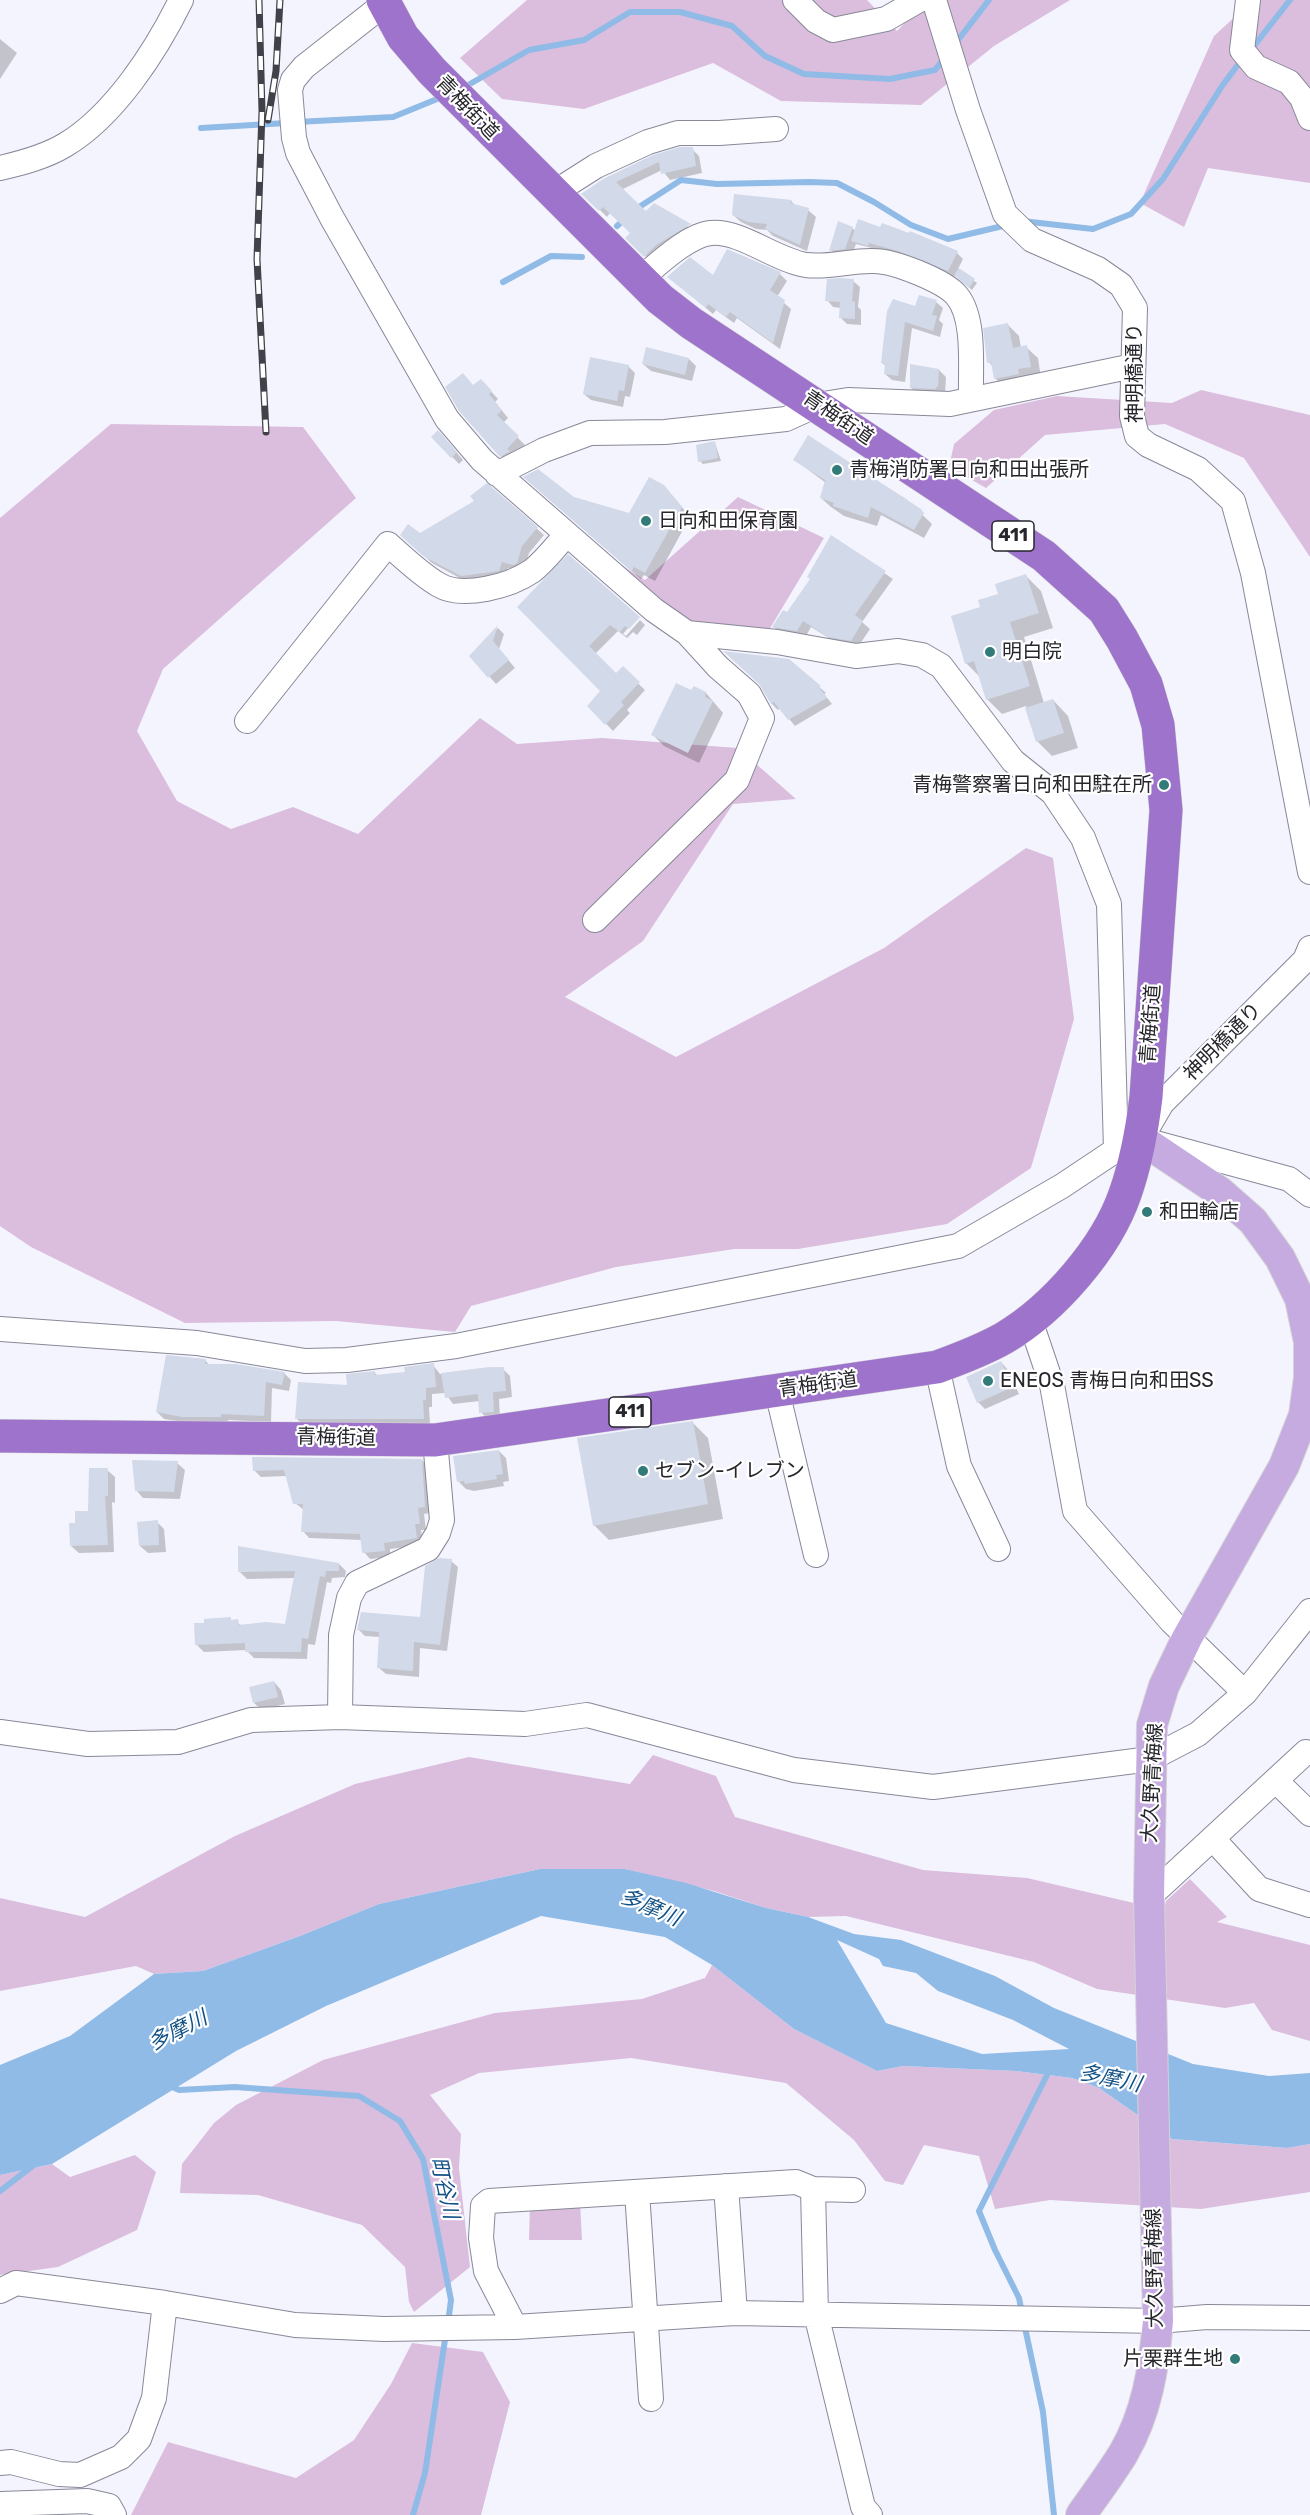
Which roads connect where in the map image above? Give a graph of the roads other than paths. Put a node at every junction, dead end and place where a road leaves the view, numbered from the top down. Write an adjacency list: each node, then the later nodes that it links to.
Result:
1 (181, 0): 9 (street)
2 (795, 0): 3 (street)
3 (919, 0)
4 (934, 0): 12 (street, 神明橋通り)
5 (1248, 0): 7 (street)
6 (383, 2): 10 (highway, 青梅街道 / 411); 15 (street)
7 (1310, 118)
8 (776, 129): 10 (street)
9 (0, 168)
10 (552, 194): 11 (highway, 青梅街道 / 411)
11 (639, 279): 13 (street); 14 (highway, 青梅街道 / 411)
12 (1133, 366): 13 (street); 19 (street, 神明橋通り)
13 (971, 399): 14 (street)
14 (818, 405): 15 (street); 22 (highway, 青梅街道 / 411)
15 (497, 474): 16 (street)
16 (567, 534): 17 (street); 18 (street)
17 (687, 633): 20 (street); 22 (street)
18 (247, 721)
19 (1310, 872)
20 (595, 920)
21 (1310, 948): 22 (street, 神明橋通り)
22 (1129, 1145): 23 (street); 24 (highway, 青梅街道 / 411); 25 (street); 33 (main road, 大久野青梅線)
23 (1310, 1195)
24 (1030, 1320): 26 (highway, 青梅街道 / 411); 33 (street)
25 (0, 1329)
26 (937, 1367): 27 (highway, 青梅街道 / 411); 30 (street)
27 (777, 1391): 29 (highway, 青梅街道 / 411); 31 (street)
28 (0, 1436): 29 (highway, 青梅街道 / 411)
29 (435, 1440): 35 (street)
30 (998, 1549)
31 (816, 1555)
32 (1310, 1611): 34 (street)
33 (1187, 1638): 34 (street); 38 (main road, 大久野青梅線)
34 (1245, 1693): 38 (street)
35 (340, 1718): 36 (street); 38 (street)
36 (0, 1732)
37 (1306, 1752): 39 (street)
38 (1150, 1759): 42 (main road, 大久野青梅線)
39 (1276, 1781): 40 (street); 41 (street)
40 (1310, 1814)
41 (1213, 1839): 42 (street); 43 (street)
42 (1150, 1905): 54 (main road, 大久野青梅線)
43 (1310, 1905)
44 (726, 2186): 45 (street); 47 (street); 50 (street)
45 (813, 2189): 46 (street); 51 (street)
46 (853, 2190)
47 (637, 2192): 53 (street); 55 (street)
48 (0, 2291): 49 (street)
49 (165, 2302): 55 (street); 57 (street)
50 (735, 2313): 51 (street); 53 (street)
51 (816, 2314): 54 (street); 60 (street)
52 (1310, 2318): 54 (street)
53 (646, 2319): 55 (street); 56 (street)
54 (1158, 2321): 61 (main road, 大久野青梅線)
55 (515, 2327)
56 (651, 2399)
57 (0, 2463)
58 (0, 2504): 59 (street)
59 (114, 2515)
60 (870, 2515)
61 (1081, 2515)

